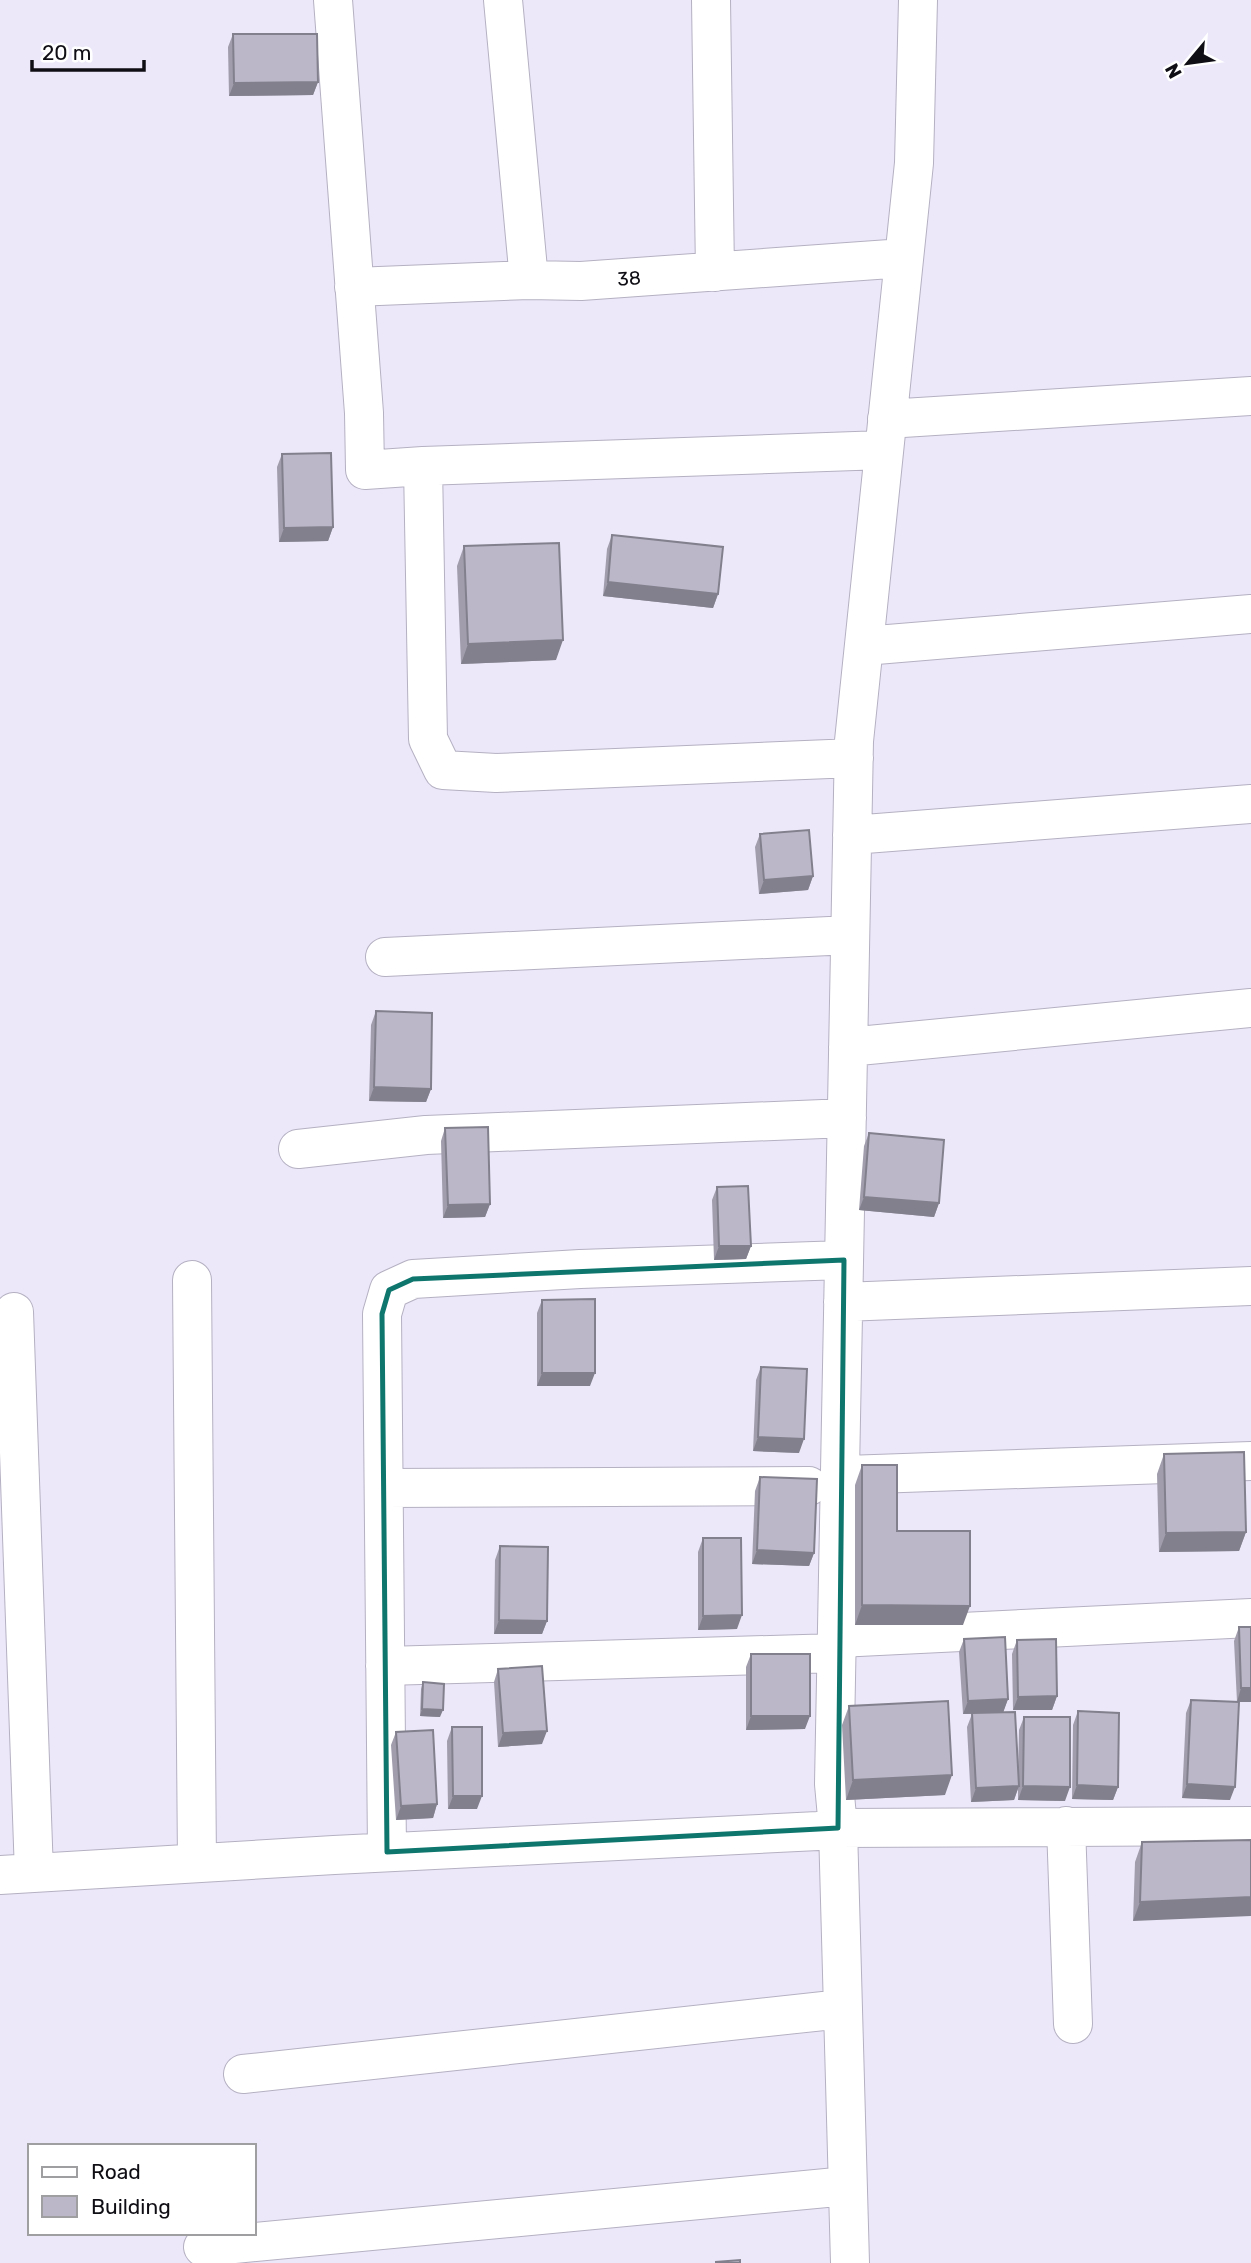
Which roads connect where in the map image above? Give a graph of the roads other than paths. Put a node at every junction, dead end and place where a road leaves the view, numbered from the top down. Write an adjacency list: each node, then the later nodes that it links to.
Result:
1 (333, 0): 8 (street)
2 (503, 0): 7 (street)
3 (711, 0): 6 (street)
4 (918, 0): 5 (street)
5 (904, 258): 6 (street, 38); 10 (street)
6 (715, 272): 7 (street, 38)
7 (529, 280): 8 (street, 38)
8 (354, 287): 11 (street)
9 (1251, 396): 10 (street)
10 (886, 435): 11 (street); 13 (street)
11 (423, 466): 14 (street)
12 (1251, 614): 13 (street)
13 (864, 646): 14 (street)
14 (854, 758): 16 (street)
15 (1251, 804): 16 (street)
16 (852, 835): 17 (street)
17 (850, 936): 18 (street); 20 (street)
18 (385, 957)
19 (1251, 1008): 20 (street)
20 (848, 1047): 21 (street)
21 (848, 1118): 22 (street); 23 (street)
22 (298, 1149)
23 (844, 1260): 26 (street); 30 (street)
24 (192, 1280): 38 (street)
25 (1251, 1286): 26 (street)
26 (843, 1302): 29 (street)
27 (15, 1312): 39 (street)
28 (1251, 1461): 29 (street)
29 (840, 1480): 30 (street); 32 (street)
30 (384, 1488): 33 (street)
31 (1251, 1618): 32 (street)
32 (837, 1645): 33 (street); 36 (street)
33 (385, 1666): 37 (street)
34 (1066, 1826): 35 (street); 36 (street); 41 (street)
35 (1251, 1826)
36 (838, 1828): 37 (street); 40 (street)
37 (387, 1852): 38 (street)
38 (197, 1863): 39 (street)
39 (17, 1874)
40 (842, 2009): 42 (street); 43 (street)
41 (1073, 2024)
42 (243, 2074)
43 (847, 2186): 44 (street); 45 (street)
44 (203, 2247)
45 (850, 2263)

